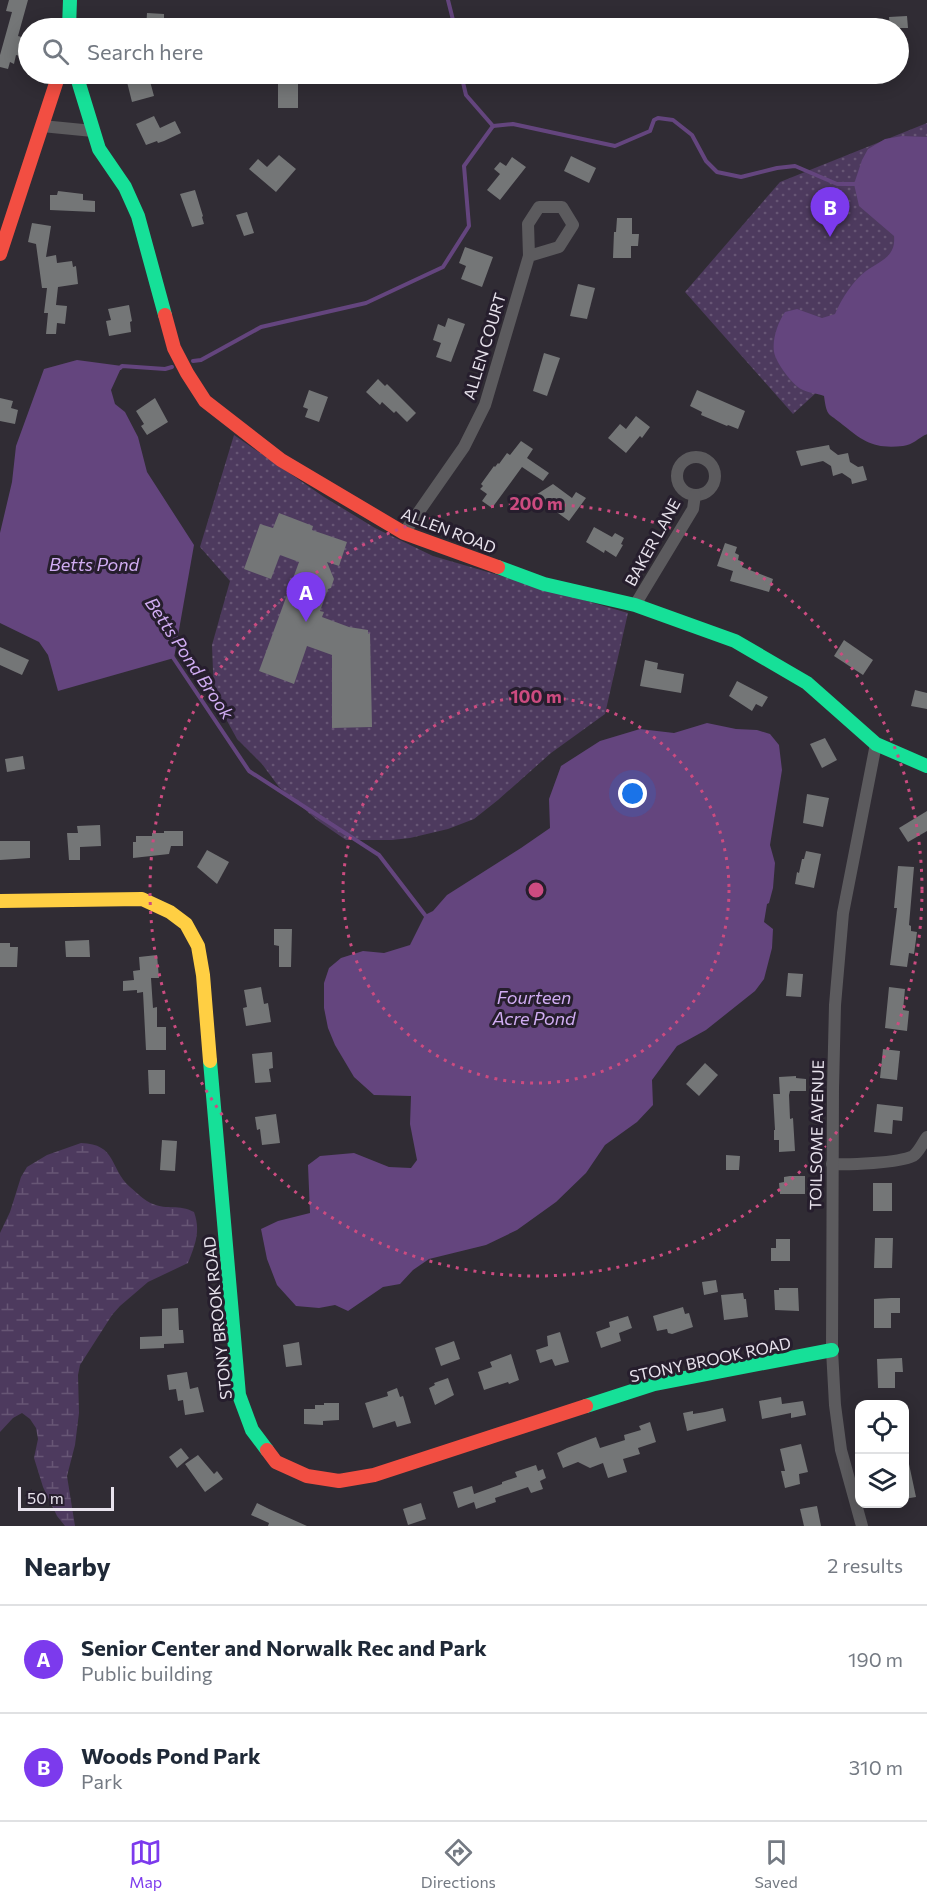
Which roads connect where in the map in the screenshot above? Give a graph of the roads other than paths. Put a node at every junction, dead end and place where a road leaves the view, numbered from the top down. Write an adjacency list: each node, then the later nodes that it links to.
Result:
1 (70, 0): 2 (street)
2 (69, 18)
3 (56, 84): 5 (street)
4 (79, 84): 6 (street, ALLEN ROAD)
5 (42, 126): 6 (street); 7 (street)
6 (93, 131): 10 (street, ALLEN ROAD)
7 (0, 254)
8 (529, 256): 8 (street, ALLEN COURT); 10 (street, ALLEN COURT)
9 (695, 495): 11 (street, BAKER LANE)
10 (404, 533): 11 (street, ALLEN ROAD)
11 (636, 605): 12 (street, ALLEN ROAD)
12 (876, 744): 13 (street, ALLEN ROAD); 16 (street, TOILSOME AVENUE)
13 (927, 766)
14 (0, 900): 17 (street, STONY BROOK ROAD)
15 (927, 1137): 16 (street)
16 (832, 1164): 17 (street, TOILSOME AVENUE)
17 (832, 1350): 18 (street, TOILSOME AVENUE)
18 (862, 1526)

